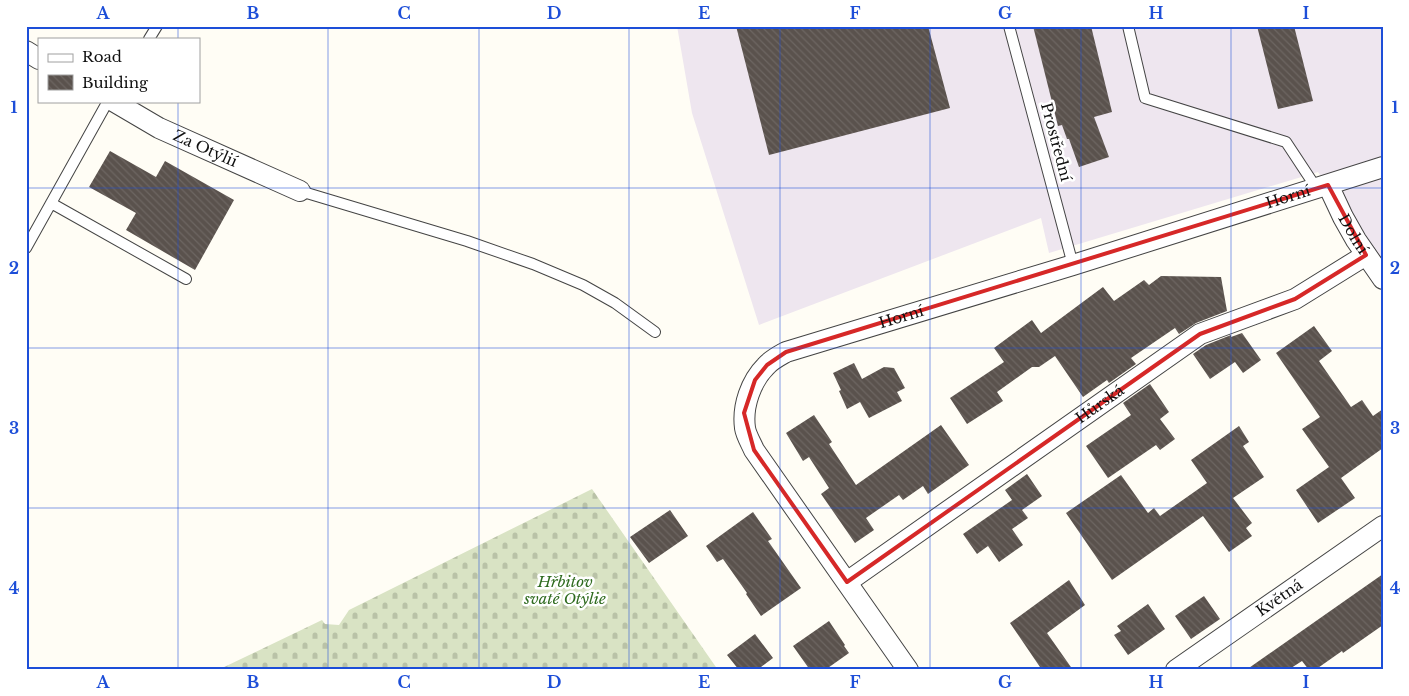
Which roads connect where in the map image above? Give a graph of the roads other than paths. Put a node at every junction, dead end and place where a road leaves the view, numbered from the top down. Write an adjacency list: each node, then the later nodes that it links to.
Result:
1 (157, 26): 4 (lane)
2 (1009, 26): 15 (lane, Prostřední)
3 (1128, 26): 10 (lane)
4 (150, 38)
5 (26, 51): 6 (street)
6 (38, 57)
7 (107, 102): 12 (lane)
8 (115, 102): 11 (street, Za Otýlií)
9 (1383, 167): 10 (street, Horní)
10 (1322, 187): 14 (street, Dolní); 15 (street, Horní)
11 (300, 191): 18 (lane)
12 (51, 203): 13 (lane); 17 (lane)
13 (27, 245)
14 (1366, 254): 16 (street, Dolní); 20 (street, Hůrská)
15 (1073, 265): 20 (street, Horní)
16 (1383, 279)
17 (186, 280)
18 (654, 332)
19 (1383, 526): 22 (street, Květná)
20 (847, 582): 21 (street, Horní)
21 (908, 670)
22 (1176, 670)

